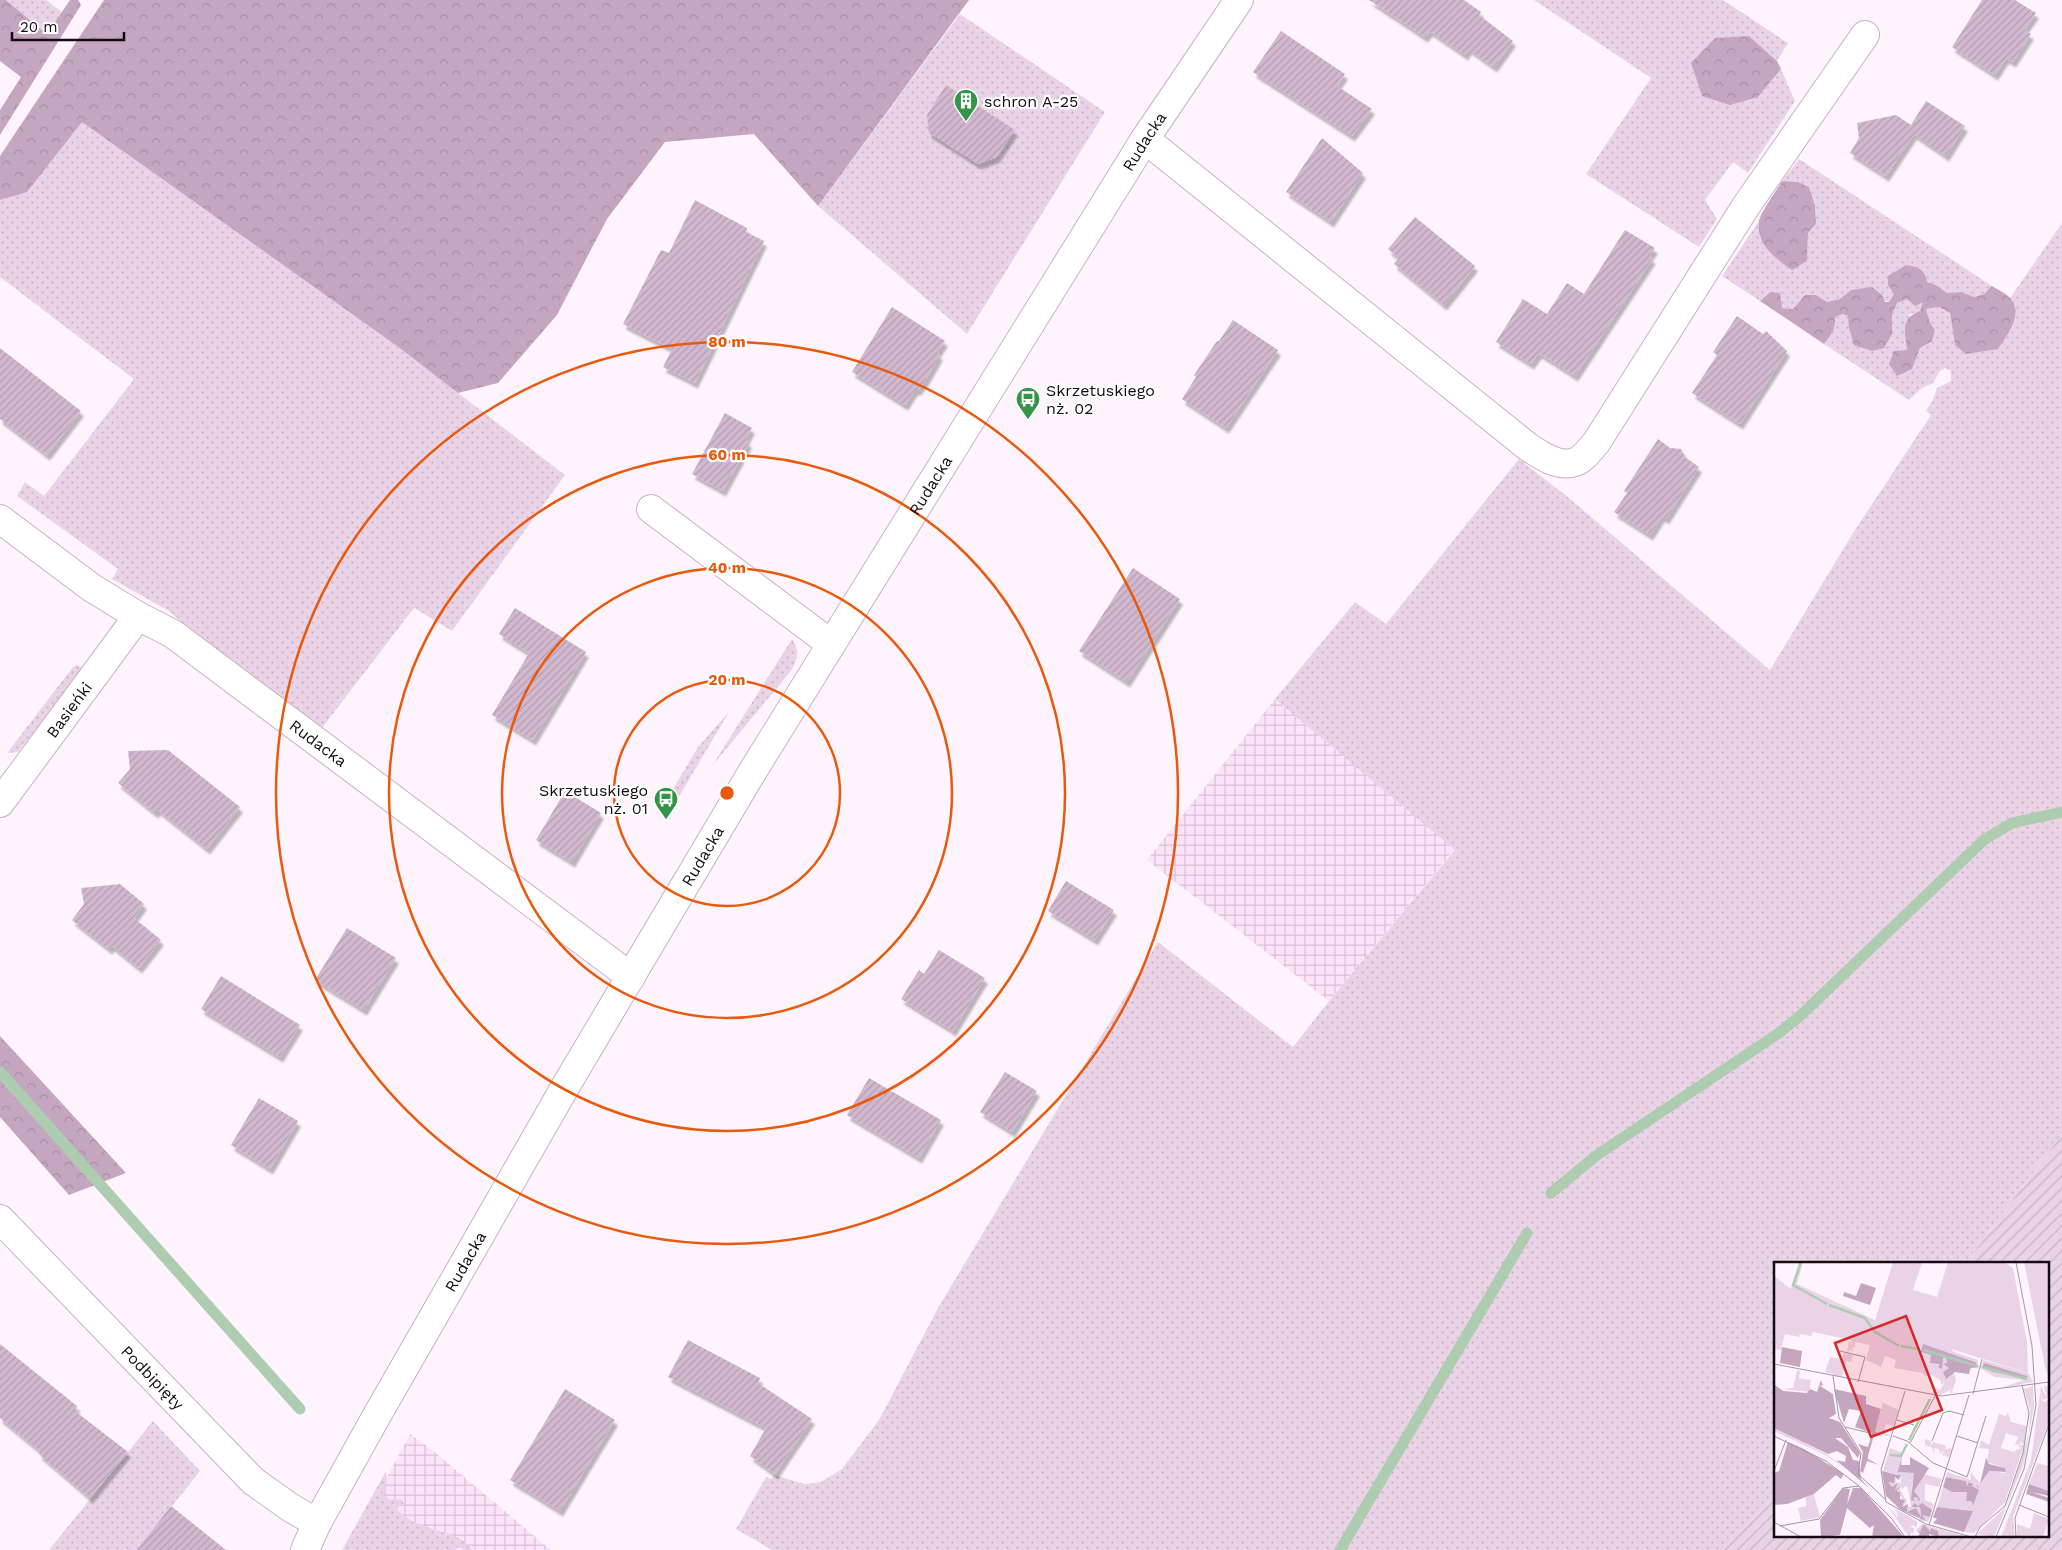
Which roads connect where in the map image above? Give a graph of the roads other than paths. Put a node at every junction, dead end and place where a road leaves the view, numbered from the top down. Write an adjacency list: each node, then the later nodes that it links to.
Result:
1 (1240, 0): 3 (street, Rudacka)
2 (1865, 35): 3 (street)
3 (1145, 139): 7 (street, Rudacka)
4 (651, 509): 7 (street)
5 (0, 519): 6 (street, Rudacka)
6 (138, 616): 8 (street, Basieńki); 9 (street, Rudacka)
7 (831, 644): 9 (street, Rudacka)
8 (0, 803)
9 (631, 977): 11 (street, Rudacka)
10 (0, 1219): 11 (street, Podbipięty)
11 (317, 1523): 12 (street, Rudacka)
12 (304, 1550)

